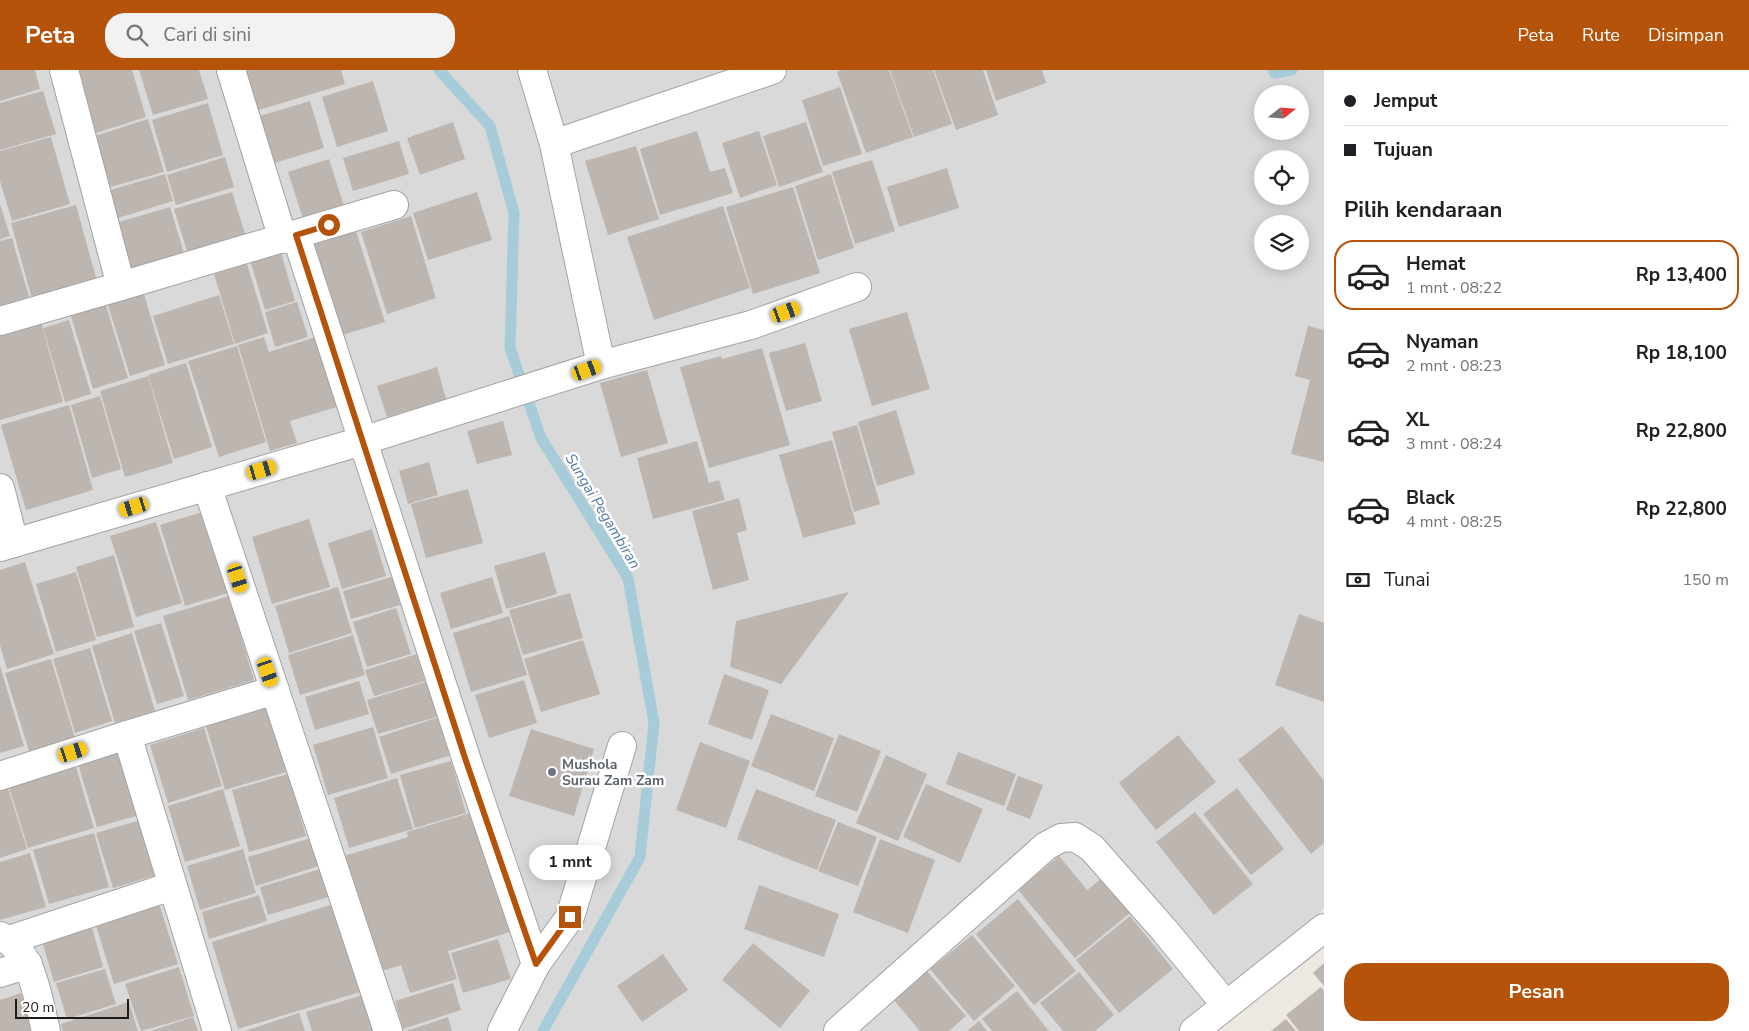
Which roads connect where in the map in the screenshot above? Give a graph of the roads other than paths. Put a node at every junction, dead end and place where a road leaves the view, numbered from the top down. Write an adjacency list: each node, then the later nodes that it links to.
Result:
1 (64, 70): 8 (street)
2 (231, 70): 7 (street)
3 (532, 70): 5 (street)
4 (772, 70): 5 (street)
5 (554, 144): 11 (street)
6 (394, 205): 7 (street)
7 (290, 237): 8 (street); 12 (street)
8 (122, 286): 10 (street)
9 (857, 287): 11 (street)
10 (0, 321)
11 (594, 368): 12 (street)
12 (362, 441): 13 (street); 24 (street)
13 (207, 486): 15 (street); 16 (street)
14 (0, 488): 15 (street)
15 (7, 545)
16 (275, 690): 17 (street); 29 (street)
17 (127, 734): 19 (street); 20 (street)
18 (622, 746): 24 (street)
19 (0, 776)
20 (172, 886): 22 (street); 28 (street)
21 (1324, 928): 26 (street)
22 (5, 938): 23 (street)
23 (28, 964): 25 (street); 27 (street)
24 (536, 964): 30 (street)
25 (0, 973)
26 (1226, 1005): 31 (street); 32 (street)
27 (46, 1031)
28 (217, 1031)
29 (388, 1031)
30 (502, 1031)
31 (838, 1031)
32 (1194, 1031)

